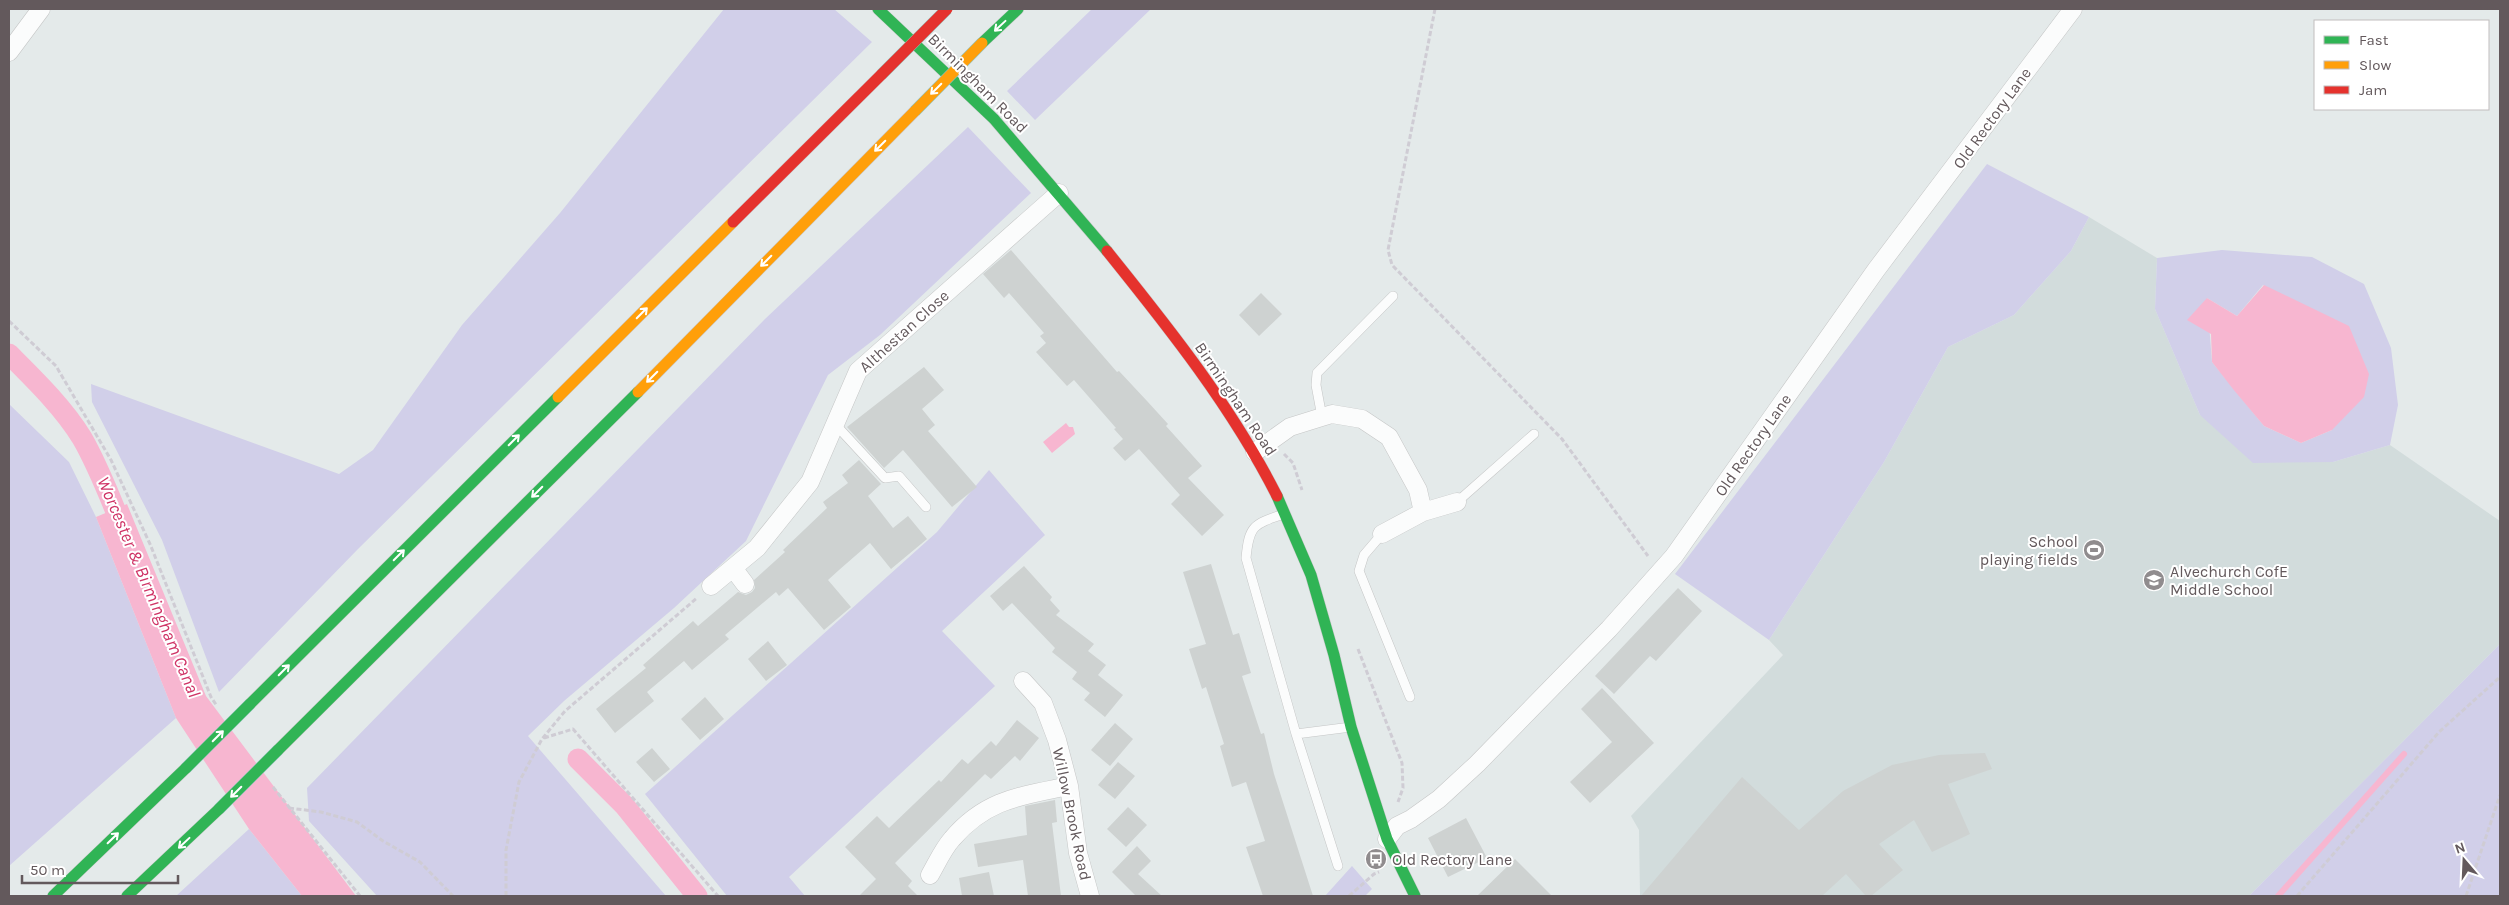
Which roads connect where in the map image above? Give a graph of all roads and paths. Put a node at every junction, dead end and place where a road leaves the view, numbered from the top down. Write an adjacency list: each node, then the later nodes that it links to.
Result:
1 (41, 9): 7 (street)
2 (878, 9): 8 (main road, Birmingham Road)
3 (947, 9): 41 (main road, one-way to 3, bridge)
4 (1018, 9): 42 (main road, one-way to 42, bridge)
5 (1435, 9): 21 (path)
6 (2073, 9): 21 (street, Old Rectory Lane)
7 (9, 52)
8 (1059, 193): 12 (street, Althestan Close); 14 (main road, Birmingham Road)
9 (1393, 296): 11 (lane)
10 (9, 321): 28 (path)
11 (1322, 417): 14 (street); 17 (street)
12 (835, 424): 16 (lane); 20 (street, Althestan Close)
13 (1534, 434): 15 (lane)
14 (1255, 452): 18 (main road, Birmingham Road)
15 (1457, 502): 17 (street)
16 (926, 507)
17 (1423, 512): 19 (street)
18 (1286, 513): 29 (main road, Birmingham Road); 30 (lane)
19 (1382, 534): 27 (lane)
20 (733, 568): 22 (street); 23 (street, Althestan Close)
21 (1650, 583): 36 (street, Old Rectory Lane)
22 (745, 584)
23 (711, 586): 31 (path)
24 (2500, 677): 50 (path)
25 (1023, 682): 33 (street, Willow Brook Road)
26 (1372, 686): 36 (path)
27 (1410, 697)
28 (222, 713)
29 (1351, 727): 30 (lane); 37 (main road, Birmingham Road)
30 (1296, 734): 38 (lane)
31 (542, 738): 45 (path); 46 (path)
32 (272, 784): 35 (path)
33 (1069, 786): 40 (street); 47 (street, Willow Brook Road)
34 (2500, 795): 51 (path)
35 (288, 808): 43 (path); 44 (path)
36 (1402, 824): 37 (street, Old Rectory Lane)
37 (1387, 839): 39 (main road, Birmingham Road)
38 (1338, 866)
39 (1401, 866): 48 (path); 49 (main road, Birmingham Road)
40 (930, 875)
41 (53, 896)
42 (127, 896)
43 (360, 896)
44 (453, 896)
45 (506, 896)
46 (718, 896)
47 (1090, 896)
48 (1349, 896)
49 (1415, 896)
50 (2297, 896)
51 (2466, 896)

